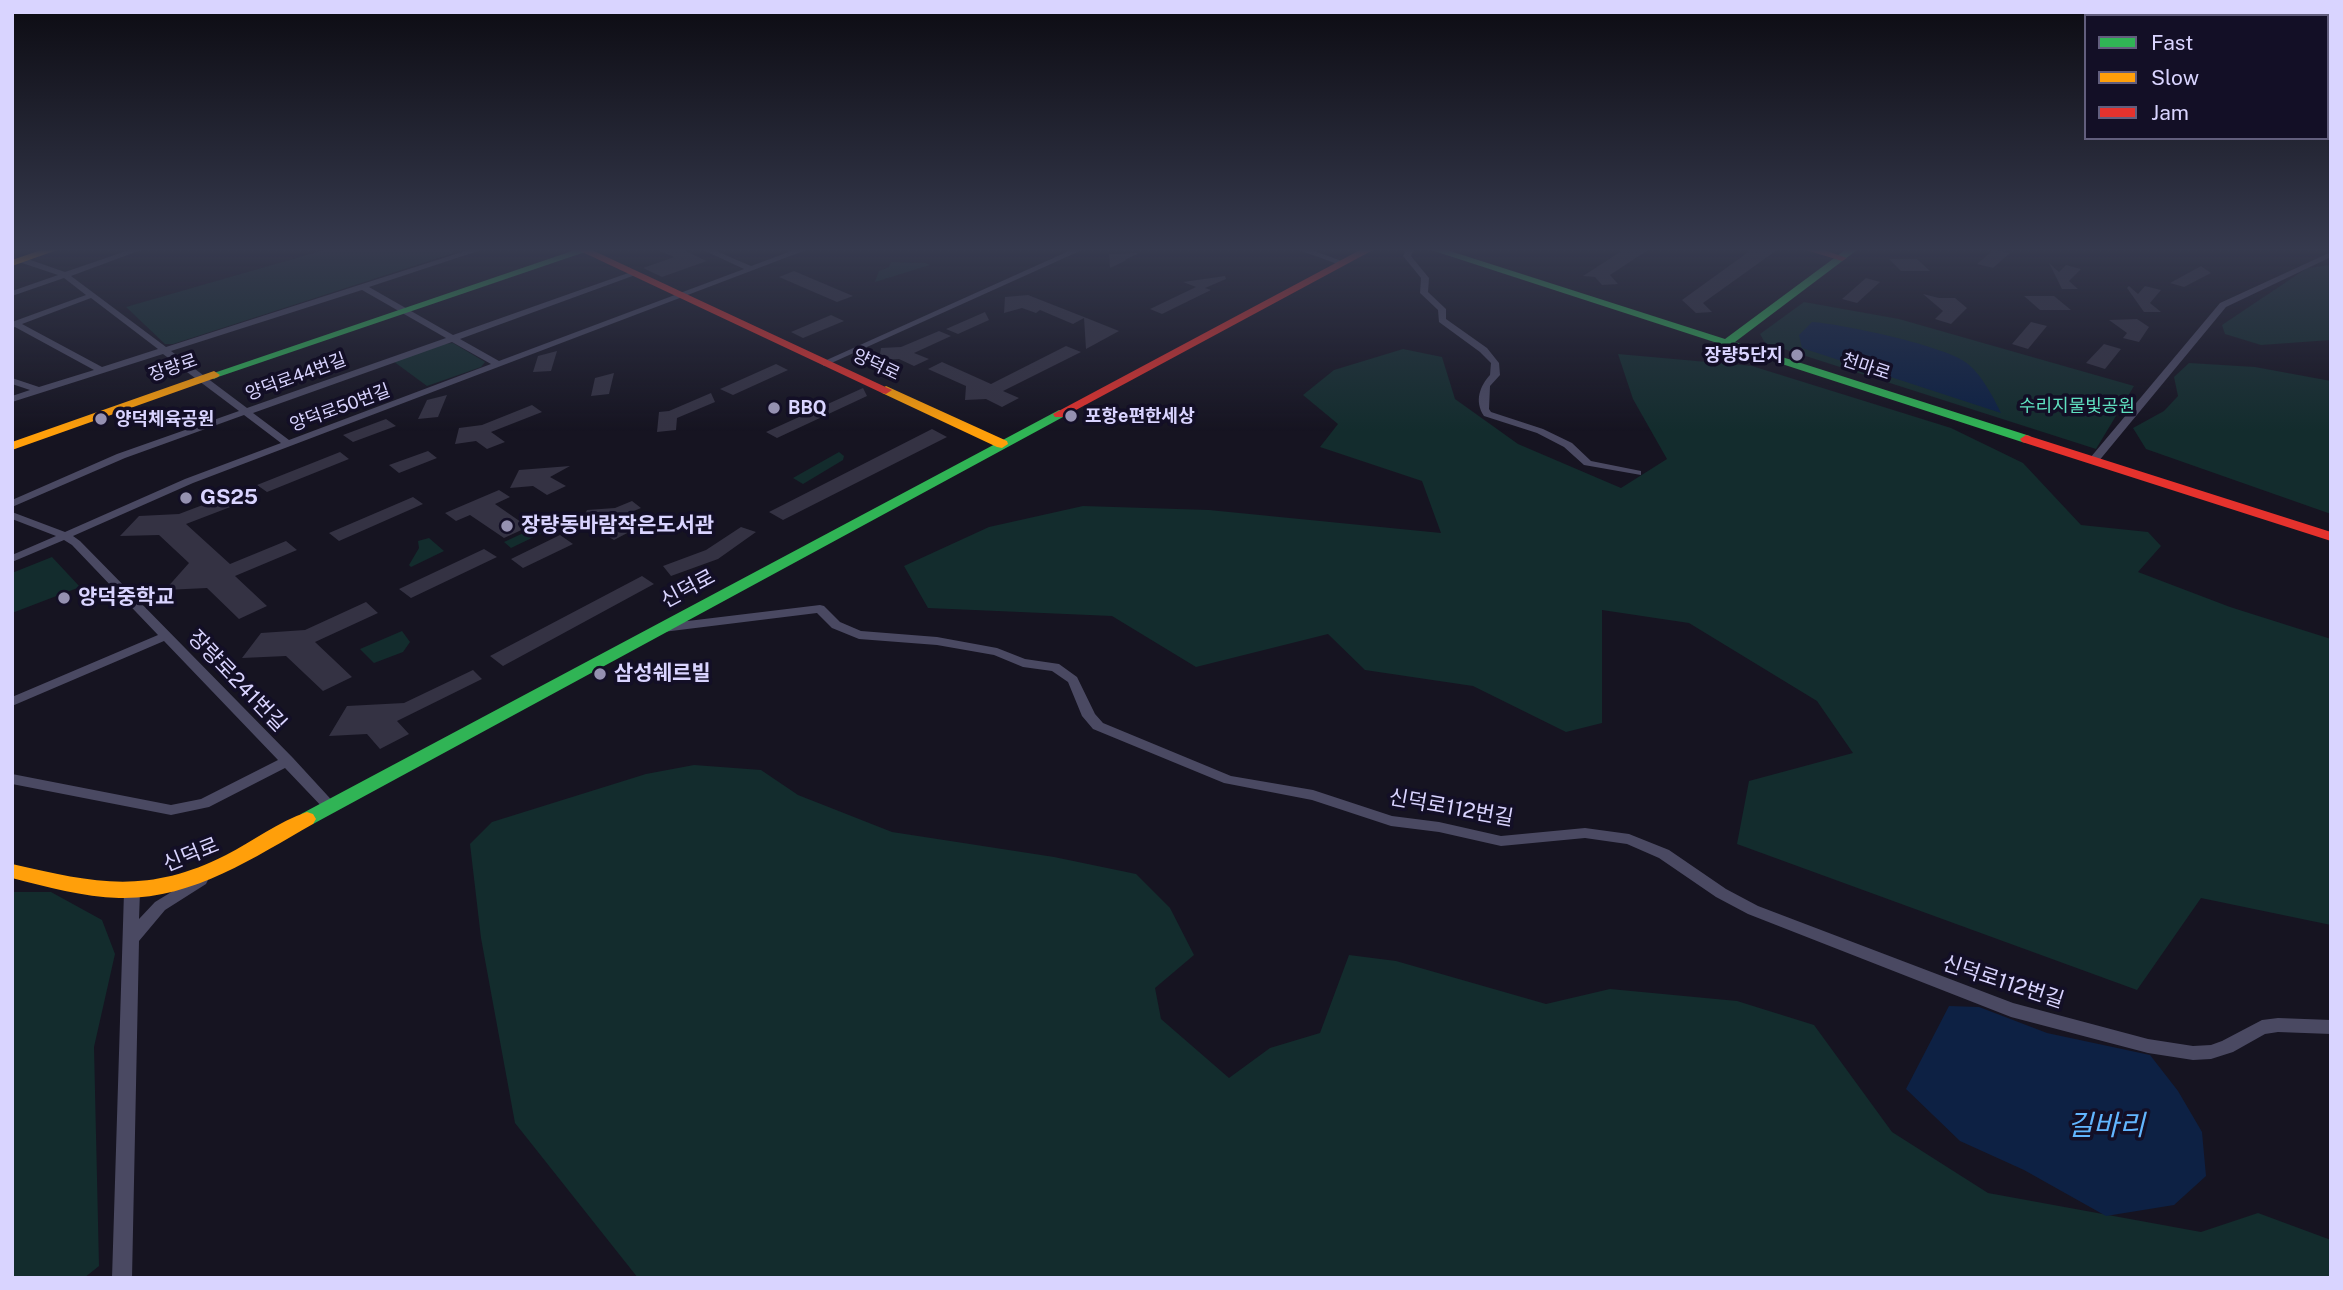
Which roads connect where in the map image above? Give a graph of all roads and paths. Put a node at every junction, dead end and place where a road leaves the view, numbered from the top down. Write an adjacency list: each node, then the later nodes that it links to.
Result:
1 (52, 310): 14 (street)
2 (112, 310): 17 (street)
3 (289, 310): 17 (street)
4 (532, 310): 15 (street, 양덕로44번길)
5 (642, 310): 19 (street, 양덕로50번길)
6 (714, 310): 18 (street, 양덕로)
7 (943, 310): 18 (street)
8 (1254, 310): 27 (street, 신덕로)
9 (1442, 310): 30 (street)
10 (1624, 310): 16 (street, 천마로)
11 (1771, 310): 16 (street)
12 (2219, 310): 29 (street)
13 (403, 311): 15 (street); 21 (street, 장량로)
14 (14, 325): 20 (street)
15 (453, 338): 19 (street); 25 (street, 양덕로44번길)
16 (1727, 343): 29 (street, 천마로)
17 (163, 350): 20 (street); 21 (street)
18 (824, 363): 27 (street, 양덕로)
19 (499, 365): 26 (street, 양덕로50번길)
20 (101, 370): 23 (street)
21 (203, 378): 25 (street); 28 (street, 장량로)
22 (12, 381): 23 (street)
23 (38, 390): 24 (street)
24 (12, 399)
25 (247, 411): 26 (street); 31 (street, 양덕로44번길)
26 (288, 444): 33 (street, 양덕로50번길)
27 (1002, 444): 36 (street, 신덕로)
28 (12, 446)
29 (2094, 460): 34 (street, 천마로)
30 (1637, 473)
31 (12, 504)
32 (12, 515): 33 (street, 장량로241번길)
33 (64, 535): 35 (street, 양덕로50번길); 37 (street, 장량로241번길)
34 (2331, 537)
35 (12, 559)
36 (659, 628): 41 (street, 신덕로); 46 (street, 신덕로112번길)
37 (166, 636): 38 (street); 39 (street, 장량로241번길)
38 (12, 702)
39 (288, 761): 40 (street); 41 (street, 장량로241번길)
40 (12, 779)
41 (331, 807): 42 (street, 신덕로)
42 (226, 865): 44 (street, 신덕로); 45 (street)
43 (12, 871): 44 (street, 신덕로)
44 (132, 892): 45 (street)
45 (130, 940): 47 (street)
46 (2331, 1027)
47 (122, 1278)

